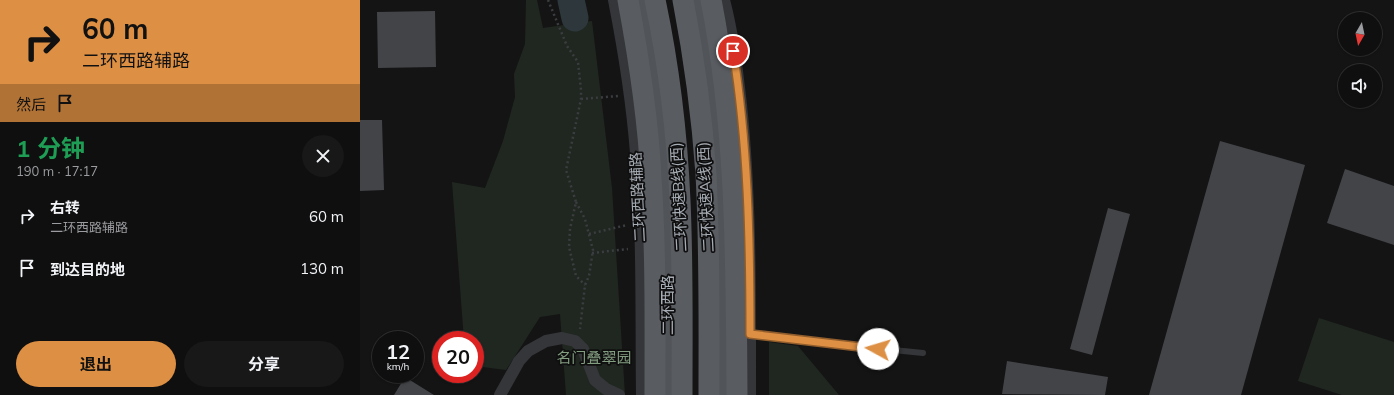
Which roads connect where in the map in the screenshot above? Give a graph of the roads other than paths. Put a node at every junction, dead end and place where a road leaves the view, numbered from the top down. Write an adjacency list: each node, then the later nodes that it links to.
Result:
1 (614, 0): 13 (street, 二环西路辅路)
2 (628, 0): 14 (highway)
3 (642, 0): 15 (main road, 二环西路)
4 (655, 0): 16 (highway, 二环快速B线(西))
5 (683, 0): 17 (highway, 二环快速A线(西))
6 (697, 0): 18 (main road)
7 (711, 0): 9 (highway)
8 (724, 0): 9 (street)
9 (743, 328): 10 (lane); 19 (highway); 20 (street)
10 (923, 353)
11 (500, 395): 12 (street)
12 (619, 395)
13 (642, 395)
14 (655, 395)
15 (669, 395)
16 (682, 395)
17 (710, 395)
18 (723, 395)
19 (737, 395)
20 (750, 395)

